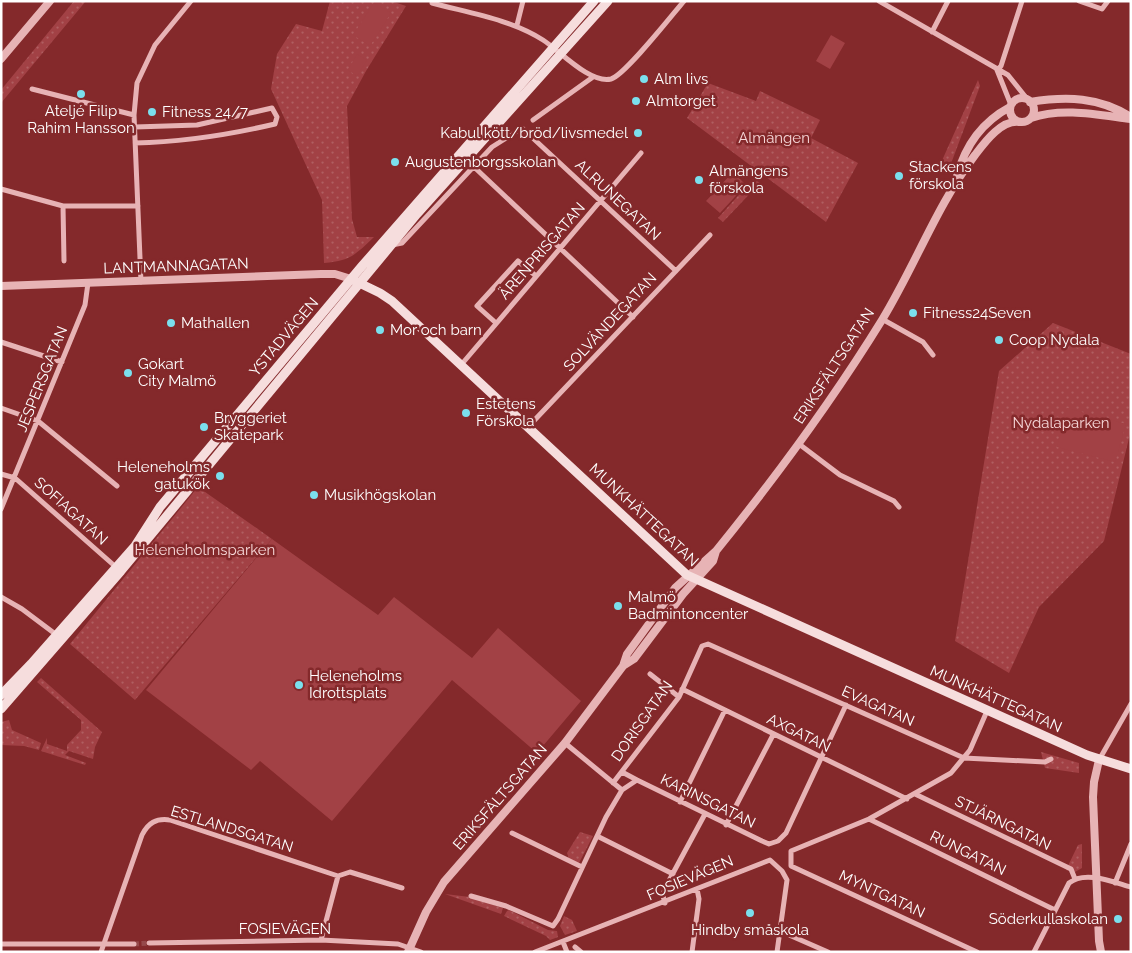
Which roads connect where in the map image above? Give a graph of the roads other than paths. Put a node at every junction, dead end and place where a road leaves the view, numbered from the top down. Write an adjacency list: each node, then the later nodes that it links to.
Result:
1 (50, 1): 17 (street)
2 (191, 1): 23 (street)
3 (524, 1): 13 (street)
4 (594, 1): 15 (main road, YSTADVÄGEN)
5 (608, 1): 16 (main road, YSTADVÄGEN)
6 (684, 1): 19 (street)
7 (879, 1): 14 (street)
8 (948, 1): 14 (street)
9 (1022, 1): 18 (street)
10 (1079, 1): 11 (street)
11 (1108, 1)
12 (432, 3): 13 (street)
13 (517, 25): 15 (street)
14 (932, 32): 18 (street)
15 (554, 48): 16 (street); 44 (main road, YSTADVÄGEN)
16 (562, 54): 19 (street); 39 (main road, YSTADVÄGEN)
17 (1, 59)
18 (997, 70): 21 (street); 22 (street)
19 (593, 77): 26 (street)
20 (32, 89): 23 (street)
21 (1029, 101): 22 (street); 24 (street); 25 (street)
22 (1011, 106): 27 (street); 33 (street, ERIKSFÄLTSGATAN)
23 (134, 115): 28 (street)
24 (1031, 118): 25 (street); 27 (street)
25 (1131, 118)
26 (533, 120)
27 (1019, 122): 33 (street, ERIKSFÄLTSGATAN)
28 (135, 127): 30 (street); 30 (street)
29 (522, 128): 32 (street, YSTADVÄGEN); 35 (street, ALRUNEGATAN)
30 (136, 143): 37 (street)
31 (641, 154): 35 (street, ÄRENPRISGATAN)
32 (473, 166): 39 (street, YSTADVÄGEN); 40 (street)
33 (955, 184): 49 (street, ERIKSFÄLTSGATAN)
34 (1, 189): 36 (street)
35 (601, 201): 40 (street, ÄRENPRISGATAN); 42 (street, ALRUNEGATAN)
36 (63, 206): 37 (street); 41 (street)
37 (138, 206): 45 (street)
38 (710, 235): 42 (street, SOLVÄNDEGATAN)
39 (391, 246): 44 (main road, YSTADVÄGEN)
40 (560, 248): 43 (street, ÄRENPRISGATAN); 48 (street)
41 (64, 261)
42 (676, 271): 48 (street, SOLVÄNDEGATAN)
43 (536, 276): 50 (street, ÄRENPRISGATAN); 50 (street)
44 (355, 281): 45 (street, LANTMANNAGATAN); 54 (main road, MUNKHÄTTEGATAN); 64 (main road, YSTADVÄGEN)
45 (141, 282): 46 (street, LANTMANNAGATAN)
46 (88, 283): 47 (street, LANTMANNAGATAN); 53 (street, JESPERSGATAN)
47 (1, 286)
48 (632, 317): 57 (street, SOLVÄNDEGATAN)
49 (882, 319): 52 (street); 58 (street, ERIKSFÄLTSGATAN)
50 (496, 323): 54 (street, ÄRENPRISGATAN)
51 (1, 342): 53 (street)
52 (934, 355)
53 (62, 362): 56 (street, JESPERSGATAN)
54 (461, 364): 57 (main road, MUNKHÄTTEGATAN)
55 (1, 408): 56 (street)
56 (38, 421): 60 (street, JESPERSGATAN); 61 (street)
57 (528, 427): 65 (main road, MUNKHÄTTEGATAN)
58 (799, 444): 62 (street); 65 (street, ERIKSFÄLTSGATAN)
59 (1, 474): 60 (street, SOFIAGATAN)
60 (15, 478): 63 (street, JESPERSGATAN); 64 (street, SOFIAGATAN)
61 (117, 486)
62 (899, 507)
63 (1, 509)
64 (119, 569): 67 (main road, YSTADVÄGEN)
65 (692, 577): 77 (main road, MUNKHÄTTEGATAN); 79 (street, ERIKSFÄLTSGATAN)
66 (1, 597): 67 (street)
67 (59, 637): 71 (main road, YSTADVÄGEN); 75 (main road, YSTADVÄGEN)
68 (702, 646): 70 (street, DORISGATAN); 74 (street, EVAGATAN)
69 (650, 674): 72 (street)
70 (682, 689): 72 (street, DORISGATAN); 76 (street, AXGATAN)
71 (1, 695)
72 (679, 696): 85 (street, DORISGATAN)
73 (1131, 704): 83 (street)
74 (846, 705): 80 (street); 81 (street, EVAGATAN)
75 (1, 709)
76 (725, 710): 78 (street, AXGATAN); 91 (street)
77 (987, 711): 81 (street); 83 (main road, MUNKHÄTTEGATAN)
78 (773, 735): 80 (street, AXGATAN); 94 (street)
79 (565, 743): 87 (street); 118 (street, ERIKSFÄLTSGATAN)
80 (821, 758): 90 (street, AXGATAN); 94 (street, KARINSGATAN)
81 (964, 758): 82 (street, EVAGATAN); 89 (street)
82 (1051, 759)
83 (1099, 760): 84 (main road, MUNKHÄTTEGATAN); 101 (street)
84 (1131, 769)
85 (622, 772): 86 (street, KARINSGATAN); 87 (street, DORISGATAN)
86 (636, 780): 88 (street, KARINSGATAN); 91 (street, KARINSGATAN)
87 (613, 782): 88 (street)
88 (622, 790): 96 (street)
89 (915, 794): 90 (street); 102 (street, STJÄRNGATAN)
90 (907, 800): 93 (street)
91 (680, 802): 92 (street, KARINSGATAN)
92 (705, 814): 94 (street, KARINSGATAN); 99 (street)
93 (869, 819): 109 (street, RUNGATAN); 127 (street, MYNTGATAN)
94 (726, 825)
95 (512, 833): 98 (street)
96 (597, 836): 98 (street); 99 (street)
97 (1131, 844): 103 (street)
98 (582, 867): 107 (street)
99 (673, 874): 108 (street)
100 (338, 876): 105 (street, ESTLANDSGATAN); 111 (street); 115 (street, ESTLANDSGATAN)
101 (1098, 878): 102 (street); 103 (street); 129 (street)
102 (1075, 879): 109 (street)
103 (1115, 882): 104 (street)
104 (1131, 887)
105 (402, 888)
106 (697, 889): 108 (street, FOSIEVÄGEN); 110 (street, FOSIEVÄGEN); 124 (street)
107 (471, 896)
108 (665, 903): 112 (street, FOSIEVÄGEN)
109 (1055, 910): 128 (street)
110 (780, 931): 125 (street); 126 (street)
111 (321, 940): 113 (street, FOSIEVÄGEN); 118 (street, FOSIEVÄGEN)
112 (563, 942): 121 (street, FOSIEVÄGEN); 122 (street)
113 (149, 943)
114 (1, 944): 115 (street)
115 (103, 944): 116 (street); 119 (street)
116 (134, 944)
117 (575, 947): 123 (street)
118 (409, 950): 120 (street, FOSIEVÄGEN)
119 (101, 952)
120 (420, 952)
121 (535, 952)
122 (567, 952)
123 (581, 952)
124 (692, 952)
125 (777, 952)
126 (828, 952)
127 (976, 952)
128 (1034, 952)
129 (1102, 952)

